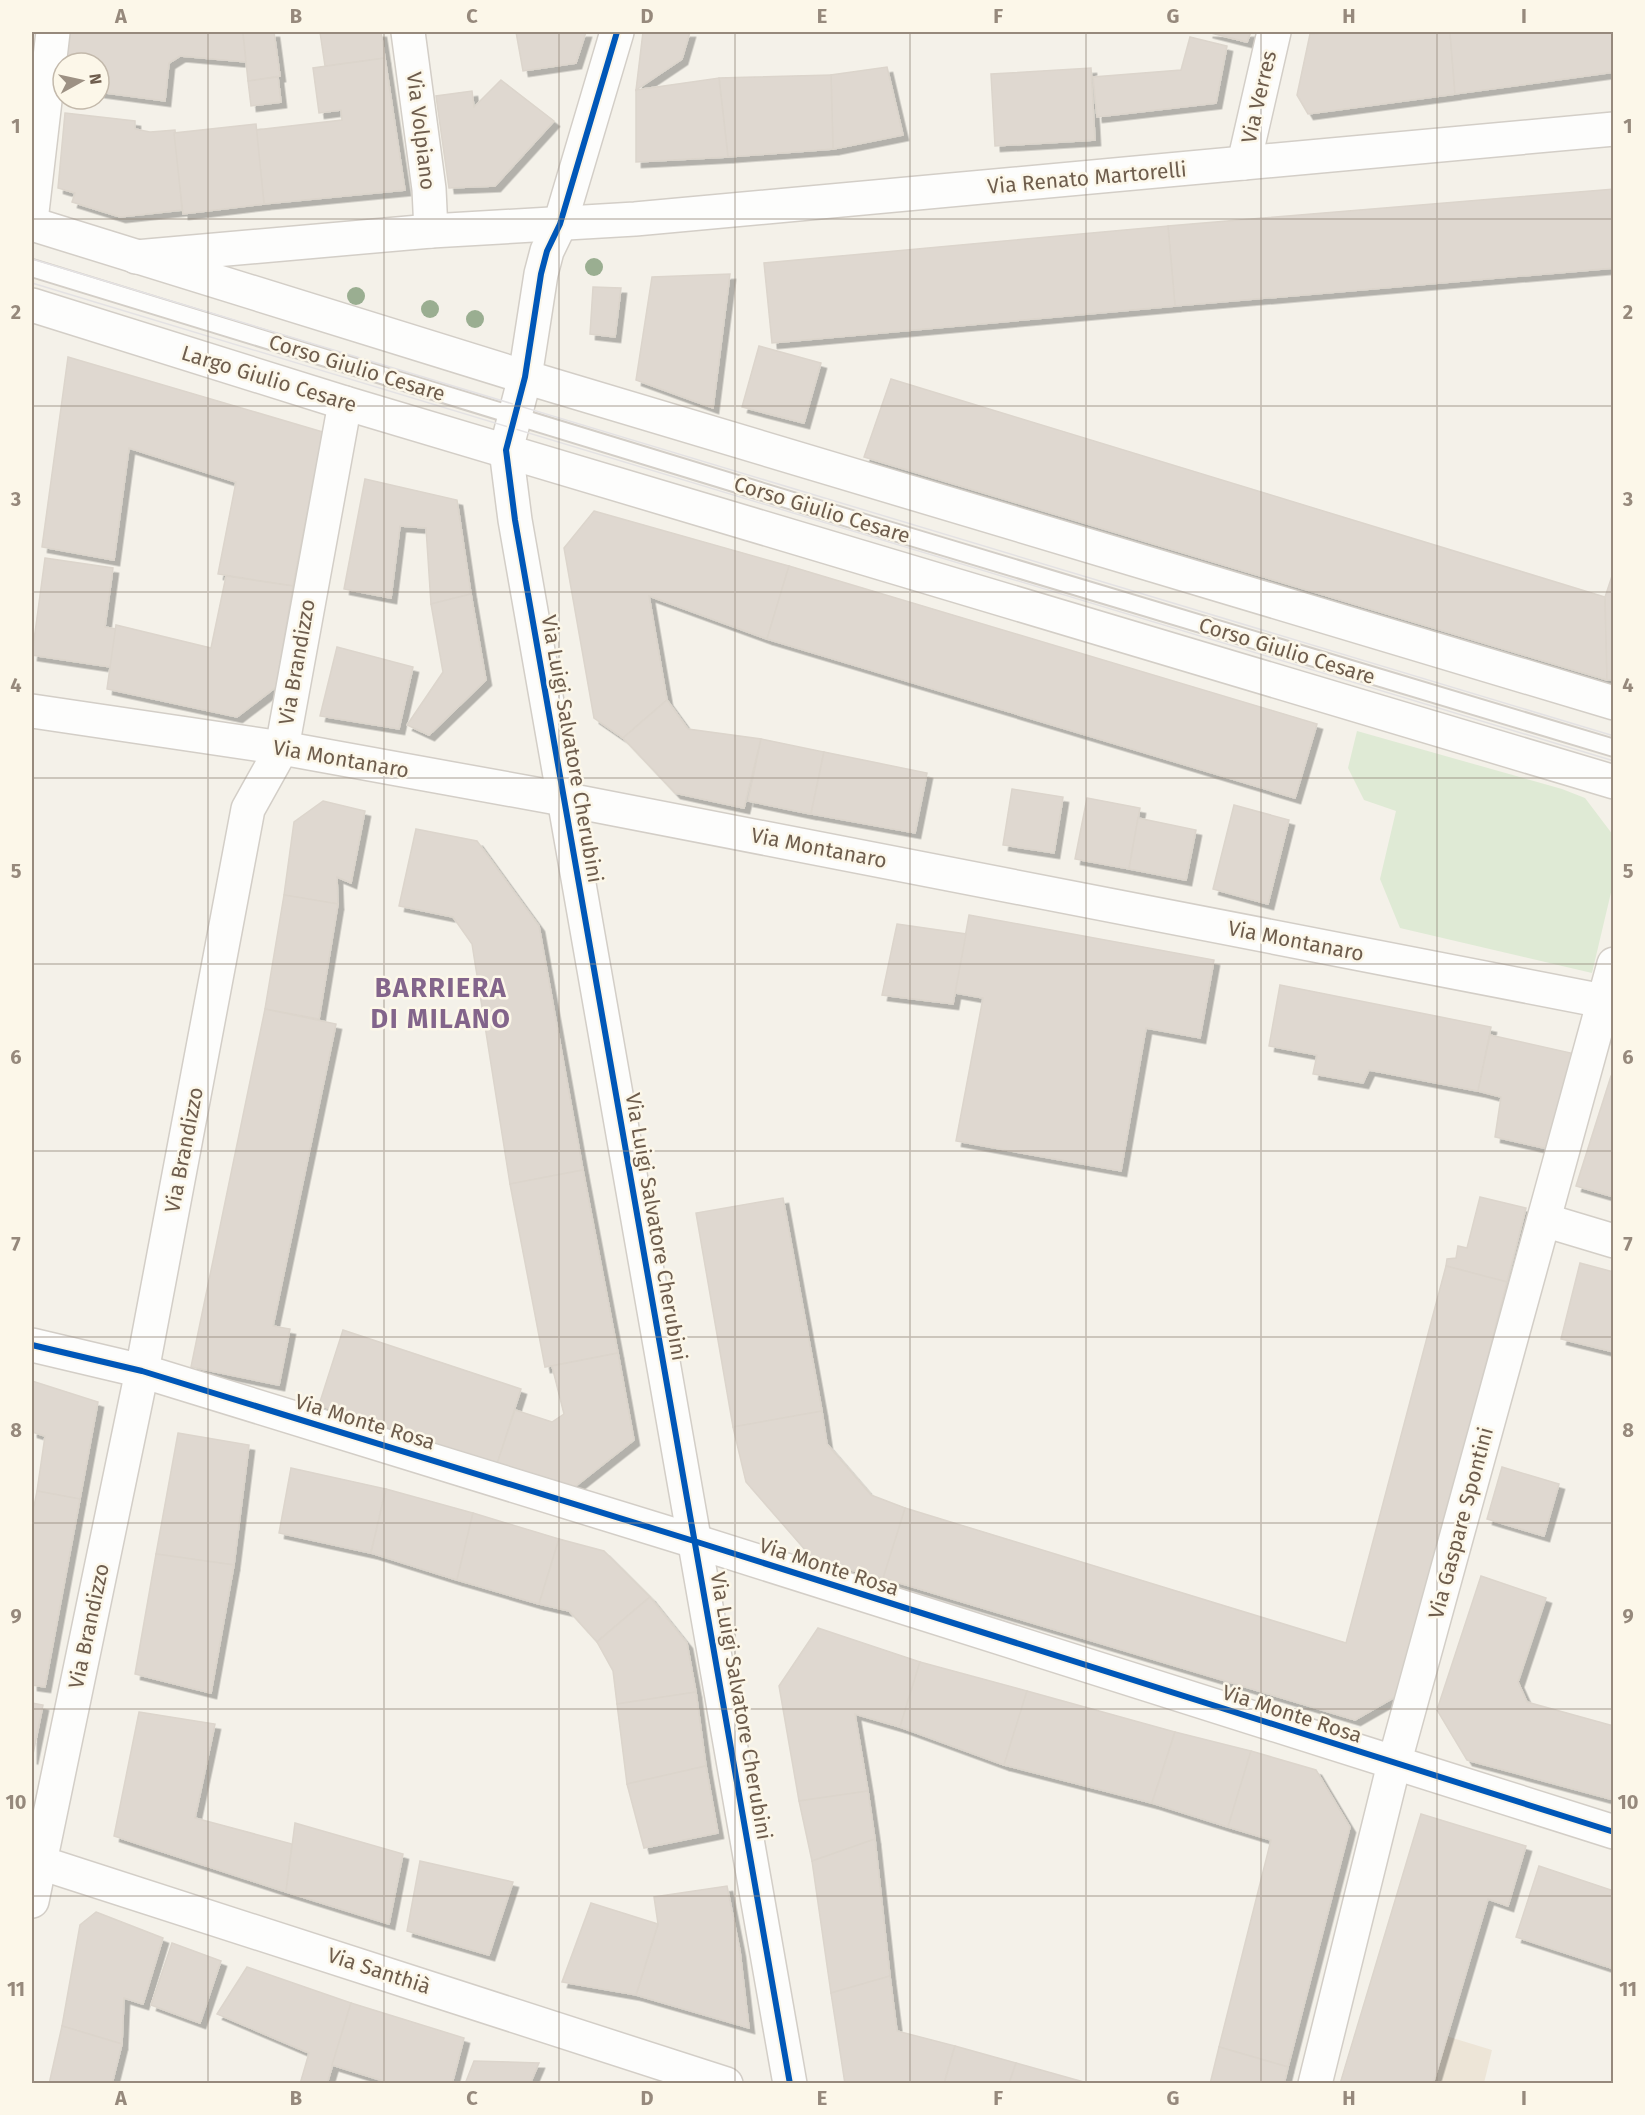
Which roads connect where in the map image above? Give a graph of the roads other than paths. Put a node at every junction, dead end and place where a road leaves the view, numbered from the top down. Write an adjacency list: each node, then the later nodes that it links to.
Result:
1 (53, 32): 7 (street)
2 (408, 32): 10 (street, Via Volpiano)
3 (616, 32): 9 (street)
4 (1274, 32): 6 (street, Via Verres)
5 (1614, 129): 6 (street, Via Renato Martorelli)
6 (1244, 163): 9 (street, Via Renato Martorelli)
7 (32, 212)
8 (32, 224): 11 (street)
9 (560, 224): 10 (street); 14 (street)
10 (431, 231): 11 (street)
11 (136, 256): 14 (street)
12 (34, 271): 16 (lane, Corso Giulio Cesare)
13 (32, 305): 15 (street, Largo Giulio Cesare)
14 (525, 377): 16 (street, Via Luigi Salvatore Cherubini); 18 (street, Corso Giulio Cesare)
15 (345, 403): 17 (street, Largo Giulio Cesare); 20 (street, Via Brandizzo)
16 (515, 417): 17 (street, Via Luigi Salvatore Cherubini); 21 (lane, Corso Giulio Cesare)
17 (506, 450): 22 (street, Corso Giulio Cesare); 23 (street, Via Luigi Salvatore Cherubini)
18 (1614, 703)
19 (32, 711): 20 (street, Via Montanaro)
20 (282, 748): 23 (street, Via Montanaro); 29 (street, Via Brandizzo)
21 (1614, 748)
22 (1614, 782)
23 (563, 799): 25 (street, Via Montanaro); 30 (street, Via Luigi Salvatore Cherubini)
24 (1614, 964): 25 (street, Via Gaspare Spontini)
25 (1603, 1001): 26 (street, Via Gaspare Spontini)
26 (1544, 1220): 27 (street); 31 (street, Via Gaspare Spontini)
27 (1614, 1241)
28 (32, 1345): 29 (street, Via Monte Rosa)
29 (142, 1371): 30 (street, Via Monte Rosa); 33 (street, Via Brandizzo)
30 (694, 1541): 31 (street, Via Monte Rosa); 36 (street, Via Luigi Salvatore Cherubini)
31 (1394, 1764): 32 (street, Via Monte Rosa); 37 (street, Via Gaspare Spontini)
32 (1614, 1832)
33 (35, 1861): 34 (street, Via Brandizzo); 35 (street, Via Santhià)
34 (32, 1901)
35 (726, 2084)
36 (790, 2084)
37 (1315, 2084)

